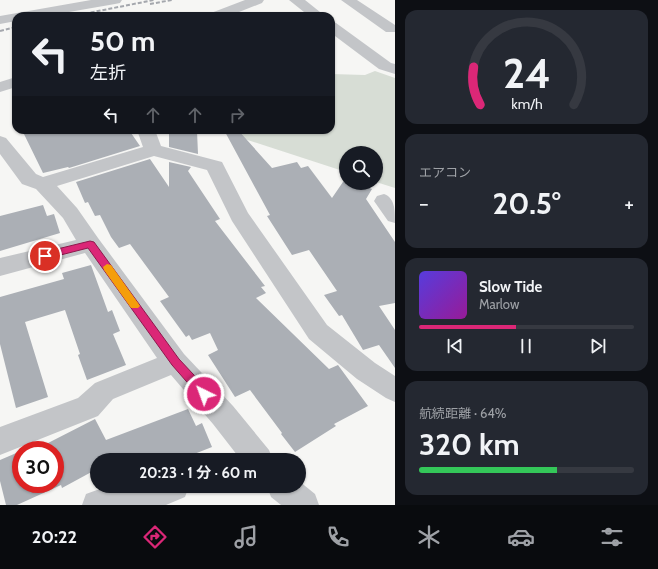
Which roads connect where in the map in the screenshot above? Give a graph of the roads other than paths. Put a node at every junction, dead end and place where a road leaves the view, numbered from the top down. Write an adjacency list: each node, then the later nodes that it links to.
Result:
1 (24, 0): 7 (street)
2 (115, 0): 6 (street)
3 (257, 0): 8 (street)
4 (296, 0): 9 (street)
5 (348, 0): 13 (street)
6 (87, 2): 7 (street)
7 (39, 12)
8 (226, 12)
9 (312, 12)
10 (12, 18): 11 (street)
11 (0, 20)
12 (335, 29): 15 (street)
13 (393, 29): 14 (street)
14 (376, 33)
15 (395, 69)
16 (12, 83): 17 (street)
17 (0, 87)
18 (150, 140): 20 (street); 24 (street)
19 (0, 142): 20 (street)
20 (44, 184): 21 (street)
21 (90, 244): 22 (street); 23 (street)
22 (0, 267)
23 (175, 362): 25 (street); 26 (street)
24 (395, 390)
25 (0, 441)
26 (247, 453)
27 (158, 493): 29 (street)
28 (290, 493): 30 (street)
29 (97, 505)
30 (304, 505)

